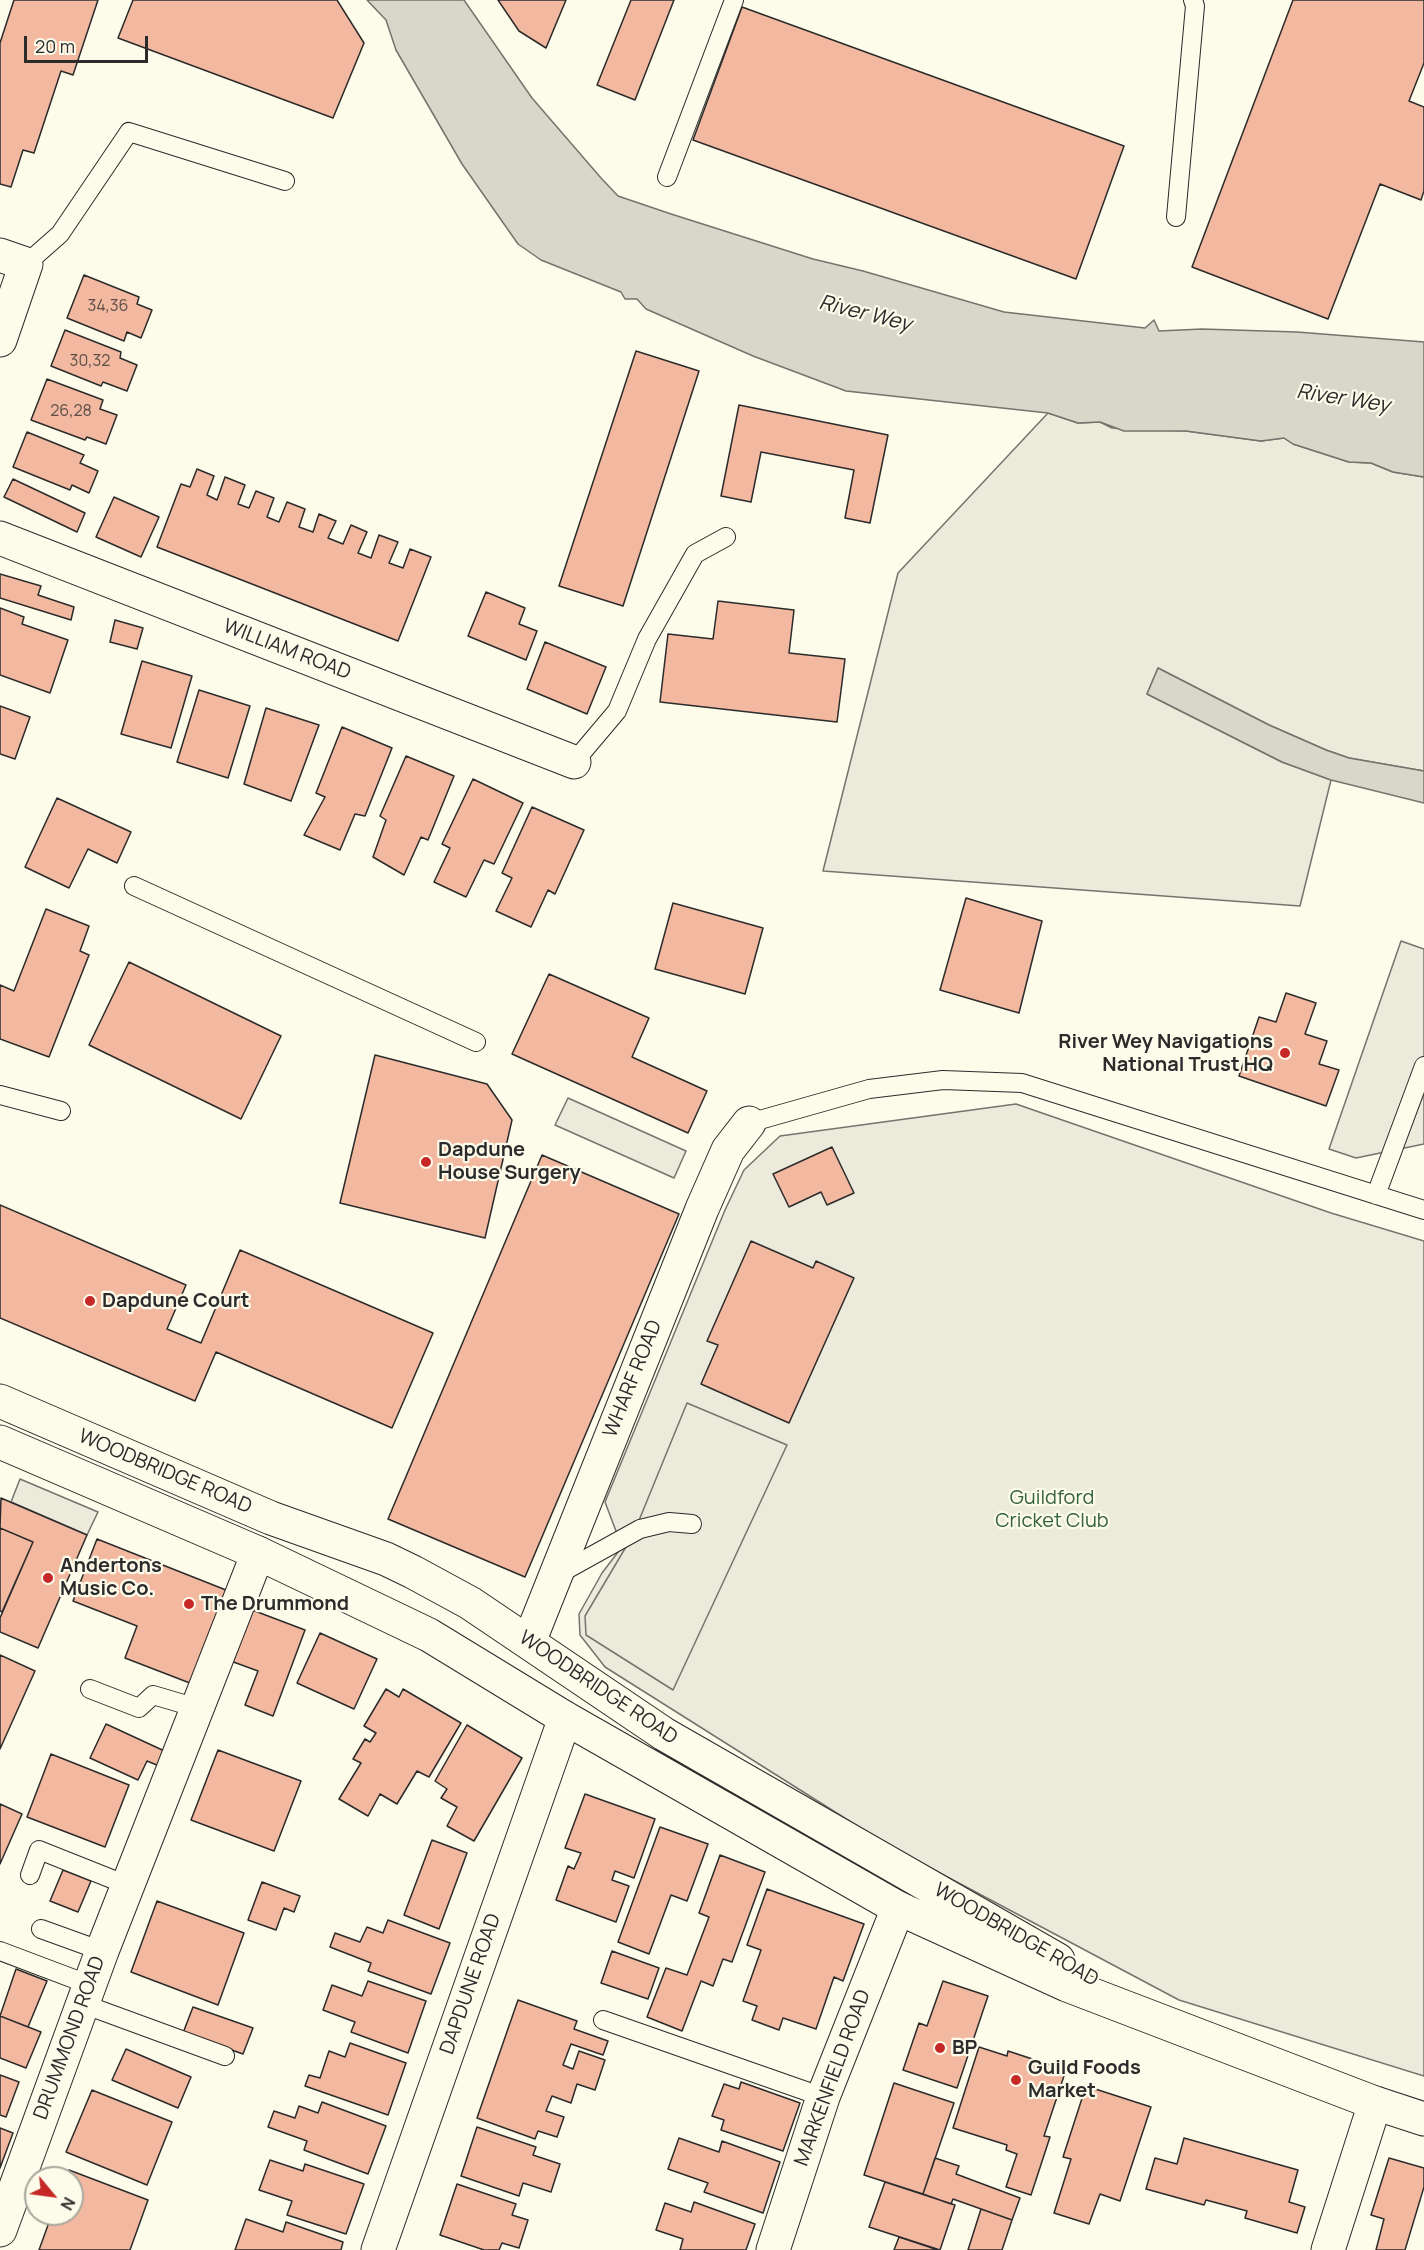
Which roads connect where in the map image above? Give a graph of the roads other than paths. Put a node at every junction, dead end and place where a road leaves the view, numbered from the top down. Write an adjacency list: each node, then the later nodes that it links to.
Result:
1 (734, 0): 3 (lane)
2 (1193, 0): 5 (lane)
3 (667, 177)
4 (285, 182): 6 (lane)
5 (1176, 217)
6 (13, 259): 7 (street)
7 (0, 340)
8 (726, 537): 10 (lane)
9 (0, 538): 10 (street, WILLIAM ROAD)
10 (574, 762)
11 (134, 886): 12 (lane)
12 (476, 1042)
13 (1424, 1066): 17 (lane)
14 (0, 1095): 15 (lane)
15 (61, 1111)
16 (749, 1123): 17 (lane); 23 (street, WHARF ROAD)
17 (1376, 1195): 18 (lane)
18 (1424, 1210)
19 (0, 1401): 24 (street, WOODBRIDGE ROAD)
20 (0, 1442): 22 (street, WOODBRIDGE ROAD)
21 (692, 1524): 23 (lane)
22 (258, 1553): 26 (street, DRUMMOND ROAD); 27 (street, WOODBRIDGE ROAD)
23 (555, 1576): 24 (street, WHARF ROAD)
24 (529, 1642): 36 (street, WOODBRIDGE ROAD)
25 (90, 1689): 26 (lane)
26 (197, 1708): 29 (street, DRUMMOND ROAD)
27 (565, 1718): 30 (street, WOODBRIDGE ROAD); 42 (street, DAPDUNE ROAD)
28 (30, 1875): 29 (lane)
29 (128, 1885): 32 (street, DRUMMOND ROAD)
30 (898, 1908): 36 (street, WOODBRIDGE ROAD); 38 (street, MARKENFIELD ROAD)
31 (41, 1929): 32 (lane)
32 (102, 1951): 34 (street, DRUMMOND ROAD)
33 (0, 1952): 34 (lane)
34 (86, 1995): 37 (lane); 41 (street, DRUMMOND ROAD)
35 (603, 2020): 38 (lane)
36 (1171, 2026): 39 (street, WOODBRIDGE ROAD)
37 (225, 2056)
38 (823, 2097): 43 (street, MARKENFIELD ROAD)
39 (1375, 2103): 40 (street, WOODBRIDGE ROAD); 44 (street)
40 (1424, 2119)
41 (0, 2230)
42 (378, 2250)
43 (773, 2250)
44 (1328, 2250)

